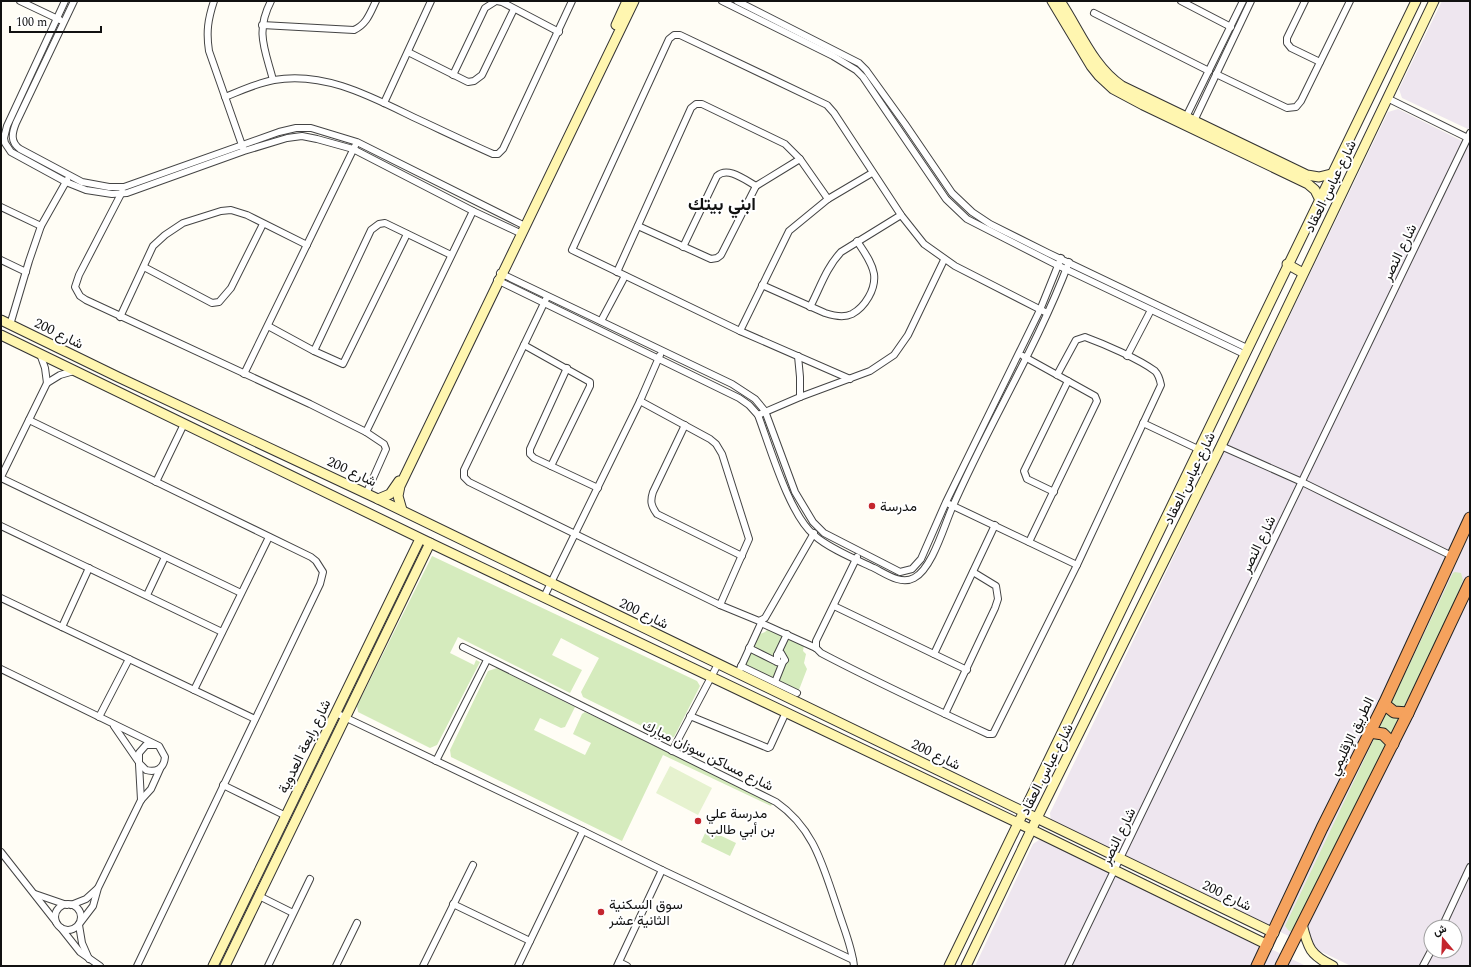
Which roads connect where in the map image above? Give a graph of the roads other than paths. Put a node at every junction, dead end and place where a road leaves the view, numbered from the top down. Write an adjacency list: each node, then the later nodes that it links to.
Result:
1 (20, 1): 26 (street)
2 (65, 1): 26 (street)
3 (74, 1): 27 (street)
4 (214, 1): 37 (street)
5 (271, 1): 28 (street)
6 (376, 1): 28 (street)
7 (431, 1): 31 (street)
8 (496, 1): 23 (street); 35 (street)
9 (572, 1): 30 (street)
10 (627, 1): 66 (street)
11 (634, 1): 66 (street)
12 (722, 1): 43 (street)
13 (737, 1): 42 (street)
14 (1052, 1): 39 (street)
15 (1060, 1): 39 (street)
16 (1182, 1): 29 (street)
17 (1243, 1): 24 (street)
18 (1251, 1): 24 (street)
19 (1305, 1): 32 (street)
20 (1350, 1): 32 (street)
21 (1416, 1): 51 (street, شارع عباس العقاد)
22 (1434, 1): 38 (street, شارع عباس العقاد)
23 (514, 9): 30 (street); 35 (street)
24 (1242, 12): 29 (street); 34 (street)
25 (1094, 13): 33 (street)
26 (57, 19): 27 (street); 54 (street)
27 (63, 22): 52 (street)
28 (262, 25): 36 (street)
29 (1231, 27): 33 (street)
30 (559, 32): 40 (street)
31 (408, 52): 35 (street); 40 (street)
32 (1320, 62): 34 (street)
33 (1209, 70): 41 (street)
34 (1216, 74): 41 (street)
35 (453, 75)
36 (273, 80): 37 (street); 40 (street)
37 (225, 97): 46 (street)
38 (1387, 98): 44 (street); 82 (street, شارع عباس العقاد)
39 (1145, 102): 41 (street); 53 (street)
40 (384, 103)
41 (1190, 119): 53 (street)
42 (905, 124): 43 (street); 72 (street)
43 (899, 128): 77 (street)
44 (1469, 136): 134 (street, شارع النصر)
45 (357, 142): 46 (street); 47 (street); 66 (street)
46 (241, 144): 48 (street); 56 (street)
47 (353, 149): 48 (street); 61 (street); 69 (street)
48 (244, 151): 57 (street)
49 (800, 159): 55 (street); 59 (street); 65 (street)
50 (872, 173): 59 (street); 62 (street); 81 (street)
51 (1331, 174): 53 (street); 58 (street, شارع عباس العقاد)
52 (70, 176): 54 (street); 56 (street)
53 (1309, 180): 58 (street)
54 (66, 182): 57 (street); 64 (street)
55 (756, 186): 70 (street); 70 (street)
56 (124, 187): 57 (street)
57 (121, 194): 92 (street)
58 (1320, 198): 76 (street, شارع عباس العقاد)
59 (828, 199): 85 (street)
60 (1, 207): 64 (street)
61 (473, 211): 66 (street); 71 (street)
62 (901, 215): 68 (street); 74 (street)
63 (263, 224): 69 (street); 78 (street); 78 (street)
64 (41, 226): 80 (street)
65 (638, 226): 70 (street); 81 (street)
66 (522, 230): 83 (street)
67 (407, 234): 71 (street); 101 (street); 101 (street)
68 (857, 241): 88 (street); 88 (street)
69 (307, 245): 96 (street)
70 (683, 247)
71 (451, 255): 126 (street)
72 (1060, 258): 75 (street); 77 (street)
73 (1, 260): 80 (street)
74 (944, 260): 89 (street); 114 (street)
75 (1069, 262): 79 (street); 102 (street)
76 (1288, 264): 82 (street); 102 (street, شارع عباس العقاد)
77 (1058, 265): 79 (street); 89 (street)
78 (144, 267): 92 (street)
79 (1066, 269): 90 (street); 91 (street)
80 (26, 272): 95 (street)
81 (617, 272): 84 (street)
82 (1304, 273): 127 (street, شارع عباس العقاد)
83 (499, 276): 86 (street); 87 (street); 138 (street); 141 (street)
84 (625, 276): 94 (street); 97 (street)
85 (762, 285): 88 (street); 97 (street)
86 (548, 296): 87 (street); 94 (street)
87 (545, 302): 99 (street); 108 (street)
88 (810, 307)
89 (1040, 310): 91 (street); 104 (street)
90 (1151, 310): 102 (street); 106 (street)
91 (1047, 313): 107 (street)
92 (120, 317): 111 (street)
93 (1, 320): 95 (street, شارع 200)
94 (601, 321): 100 (street)
95 (10, 325): 113 (street, شارع 200)
96 (268, 326): 101 (street); 111 (street)
97 (740, 331): 105 (street)
98 (1, 335): 103 (street, شارع 200)
99 (524, 345): 109 (street); 148 (street)
100 (663, 350): 108 (street); 120 (street)
101 (314, 351)
102 (1246, 351): 128 (street, شارع عباس العقاد)
103 (40, 354): 110 (street, شارع 200); 116 (street)
104 (1019, 354): 107 (street); 139 (street)
105 (798, 356): 114 (street); 118 (street)
106 (1127, 356): 112 (street); 123 (street)
107 (1026, 357): 112 (street); 140 (street)
108 (658, 358): 119 (street); 121 (street)
109 (567, 368): 129 (street); 129 (street)
110 (74, 371): 116 (street); 117 (street, شارع 200)
111 (244, 374): 126 (street)
112 (1057, 375): 115 (street)
113 (118, 377): 117 (street); 130 (street, شارع 200)
114 (850, 379): 118 (street)
115 (1068, 381): 136 (street); 136 (street)
116 (47, 383): 122 (street)
117 (112, 389): 124 (street, شارع 200)
118 (800, 397): 120 (street)
119 (640, 401): 125 (street); 135 (street)
120 (765, 411): 121 (street); 147 (street)
121 (758, 416): 149 (street)
122 (29, 420): 131 (street); 132 (street)
123 (1143, 423): 128 (street); 161 (street)
124 (184, 424): 132 (street); 133 (street, شارع 200)
125 (685, 425): 155 (street); 155 (street)
126 (366, 432): 137 (street)
127 (1221, 446): 134 (street); 144 (street, شارع عباس العقاد)
128 (1198, 449): 142 (street, شارع عباس العقاد)
129 (551, 466): 135 (street)
130 (310, 467): 133 (street); 137 (street, شارع 200)
131 (1, 478): 157 (street)
132 (156, 482): 150 (street)
133 (303, 482): 151 (street, شارع 200)
134 (1302, 482): 156 (street); 217 (street, شارع النصر)
135 (598, 488): 148 (street)
136 (1054, 492): 152 (street)
137 (366, 494): 138 (street, شارع 200)
138 (378, 499): 141 (street, شارع 200)
139 (946, 502): 140 (street); 154 (street)
140 (953, 506): 145 (street); 158 (street)
141 (402, 510): 165 (street, شارع 200)
142 (1169, 512): 144 (street); 210 (street, شارع عباس العقاد)
143 (1470, 518): 156 (highway, الطريق الإقليمي)
144 (1185, 519): 212 (street, شارع عباس العقاد)
145 (995, 525): 152 (street); 163 (street)
146 (1, 526): 162 (street)
147 (817, 528): 149 (street); 154 (street)
148 (575, 534): 165 (street); 170 (street)
149 (813, 535): 158 (street); 172 (street)
150 (269, 537): 166 (street); 199 (street)
151 (420, 539): 153 (street, شارع 200); 159 (street, شارع رابعة العدوية)
152 (1029, 542): 161 (street)
153 (430, 543): 160 (street, شارع رابعة العدوية); 168 (street, شارع 200)
154 (860, 552): 158 (street)
155 (742, 556): 170 (street)
156 (1452, 556): 191 (highway, الطريق الإقليمي)
157 (165, 557): 166 (street); 167 (street)
158 (856, 560): 171 (street)
159 (409, 561): 160 (street); 193 (street, شارع رابعة العدوية)
160 (419, 565): 198 (street, شارع رابعة العدوية)
161 (1077, 565): 194 (street)
162 (89, 568): 167 (street); 173 (street)
163 (973, 572): 179 (street); 186 (street)
164 (1470, 582): 195 (highway)
165 (551, 583): 168 (street); 183 (street, شارع 200)
166 (241, 594): 174 (street)
167 (147, 596): 174 (street)
168 (544, 597): 187 (street, شارع 200)
169 (2, 600): 173 (street)
170 (720, 605): 172 (street)
171 (834, 606): 178 (street); 179 (street)
172 (762, 622): 175 (street); 177 (street)
173 (62, 627): 180 (street)
174 (222, 632): 189 (street)
175 (786, 634): 178 (street); 182 (street)
176 (462, 647): 181 (street, شارع مساكن سوزان مبارك)
177 (749, 648): 182 (street); 185 (street)
178 (816, 648): 194 (street)
179 (934, 654): 186 (street)
180 (128, 659): 189 (street); 197 (street)
181 (487, 660): 204 (street, شارع مساكن سوزان مبارك); 205 (street)
182 (780, 662): 188 (street)
183 (718, 664): 185 (street, شارع 200); 187 (street)
184 (1, 669): 197 (street)
185 (740, 670): 188 (street); 210 (street, شارع 200)
186 (967, 670): 194 (street)
187 (712, 676): 192 (street, شارع 200); 196 (street)
188 (775, 682): 190 (street)
189 (194, 690): 199 (street)
190 (797, 693)
191 (1384, 704): 195 (highway); 201 (highway, الطريق الإقليمي)
192 (786, 712): 196 (street); 213 (street, شارع 200)
193 (336, 713): 198 (street); 211 (street, شارع رابعة العدوية)
194 (944, 714)
195 (1408, 714): 202 (highway)
196 (690, 716): 204 (street)
197 (99, 717): 200 (street)
198 (346, 718): 205 (street); 227 (street, شارع رابعة العدوية)
199 (255, 719): 208 (street)
200 (111, 723): 203 (street); 206 (street)
201 (1369, 732): 202 (highway); 237 (highway, الطريق الإقليمي)
202 (1393, 744): 235 (highway)
203 (156, 745): 206 (street); 207 (street)
204 (672, 751): 241 (street, شارع مساكن سوزان مبارك)
205 (436, 761): 215 (street)
206 (139, 764): 207 (street); 209 (street)
207 (160, 769): 209 (street)
208 (223, 785): 211 (street); 244 (street)
209 (141, 800): 225 (street)
210 (1023, 812): 212 (street, شارع 200); 213 (street, شارع عباس العقاد)
211 (286, 816): 245 (street, شارع رابعة العدوية)
212 (1037, 818): 214 (street, شارع عباس العقاد); 217 (street, شارع 200)
213 (1018, 823): 214 (street, شارع 200); 218 (street, شارع عباس العقاد)
214 (1031, 829): 222 (street, شارع عباس العقاد); 223 (street, شارع 200)
215 (584, 831): 221 (street); 238 (street)
216 (1, 852): 226 (street)
217 (1120, 859): 223 (street, شارع النصر); 237 (street, شارع 200)
218 (999, 864): 222 (street); 252 (street, شارع عباس العقاد)
219 (473, 865): 228 (street)
220 (1470, 867): 231 (street)
221 (662, 870): 241 (street); 242 (street)
222 (1012, 870): 253 (street, شارع عباس العقاد)
223 (1115, 870): 239 (street, شارع 200); 254 (street, شارع النصر)
224 (310, 879): 230 (street)
225 (98, 888): 229 (street); 234 (street)
226 (33, 894): 229 (street); 232 (street)
227 (259, 896): 230 (street); 246 (street, شارع رابعة العدوية)
228 (454, 904): 238 (street); 249 (street)
229 (69, 905): 232 (street); 234 (street)
230 (293, 913): 247 (street)
231 (1446, 919)
232 (56, 922): 236 (street)
233 (357, 923): 248 (street)
234 (79, 924): 236 (street); 240 (street)
235 (1302, 924): 256 (highway); 257 (street)
236 (61, 928): 240 (street)
237 (1274, 933): 239 (highway, الطريق الإقليمي)
238 (530, 941): 250 (street)
239 (1268, 945): 255 (highway, الطريق الإقليمي)
240 (90, 961): 243 (street)
241 (854, 963)
242 (618, 964): 251 (street)
243 (100, 966)
244 (136, 966)
245 (213, 966)
246 (225, 966)
247 (268, 966)
248 (336, 966)
249 (423, 966)
250 (518, 966)
251 (627, 966)
252 (949, 966)
253 (966, 966)
254 (1068, 966)
255 (1257, 966)
256 (1281, 966)
257 (1334, 966)

